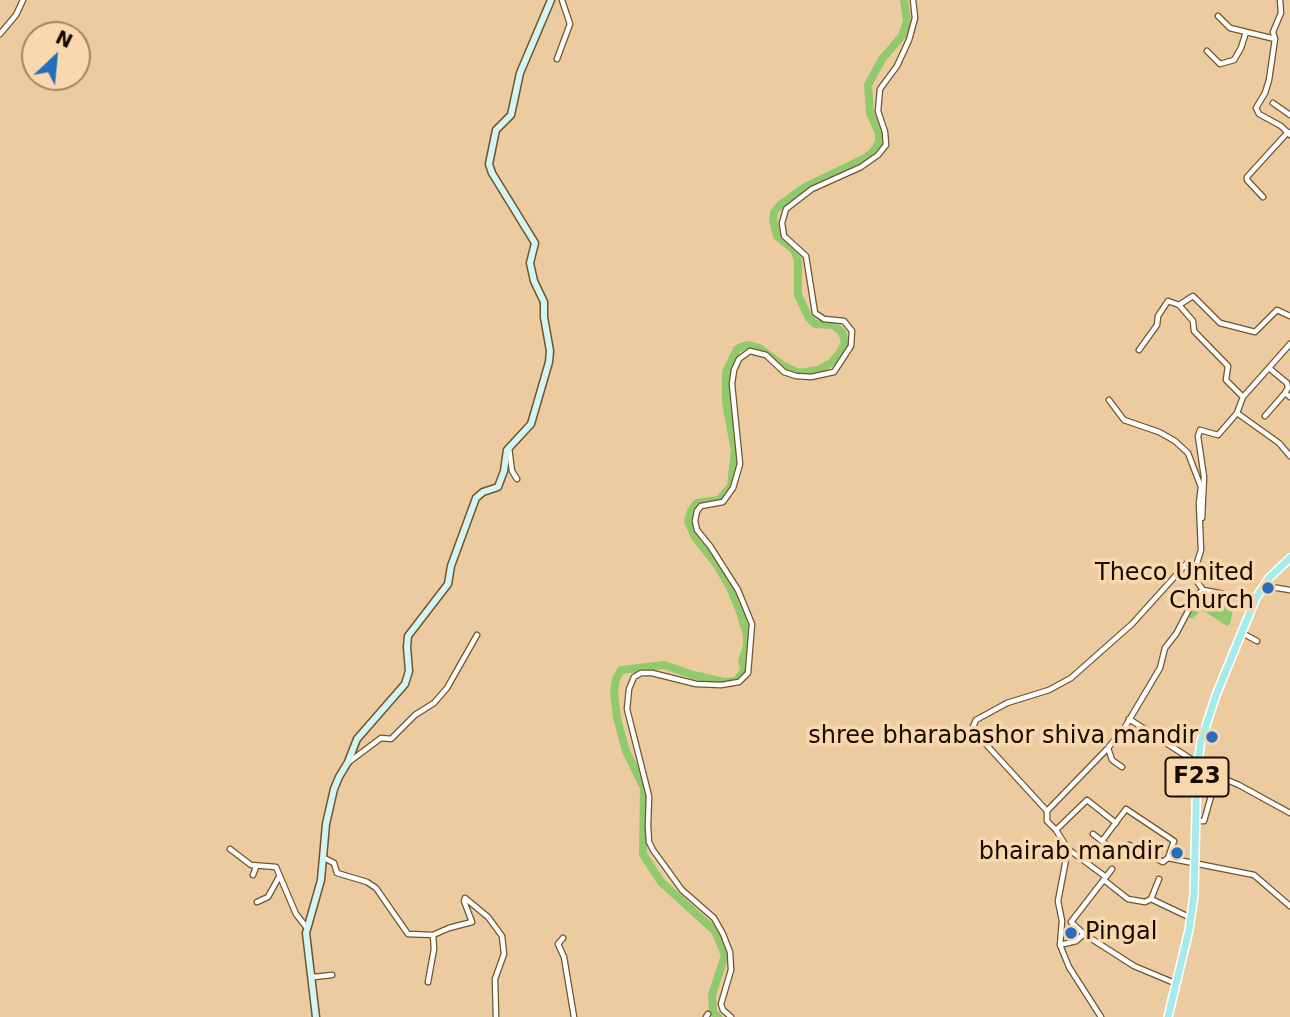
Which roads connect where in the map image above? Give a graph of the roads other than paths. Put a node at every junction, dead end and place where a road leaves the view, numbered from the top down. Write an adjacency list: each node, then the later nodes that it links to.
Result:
1 (23, 0): 8 (street)
2 (551, 0): 27 (main road)
3 (562, 0): 11 (street)
4 (913, 0): 82 (street)
5 (1280, 0): 9 (street)
6 (1218, 16): 7 (street)
7 (1246, 32): 9 (street); 10 (street)
8 (0, 34)
9 (1275, 39): 14 (street)
10 (1207, 51)
11 (557, 59)
12 (1273, 103): 13 (street)
13 (1290, 114)
14 (1289, 134): 15 (street)
15 (1263, 197)
16 (1179, 305): 17 (street); 19 (street); 22 (street)
17 (1290, 316)
18 (1290, 344): 20 (street)
19 (1139, 350)
20 (1269, 368): 21 (street); 22 (street)
21 (1284, 393): 23 (street); 26 (street)
22 (1243, 397): 25 (street)
23 (1290, 397)
24 (1109, 400): 30 (street)
25 (1237, 413): 28 (street); 30 (street)
26 (1265, 416)
27 (509, 447): 29 (street); 42 (main road)
28 (1290, 456)
29 (517, 480)
30 (1202, 523): 32 (street)
31 (1290, 558): 33 (main road, F23)
32 (1196, 566): 34 (street); 46 (street)
33 (1265, 583): 35 (street); 36 (main road, F23)
34 (1203, 590): 36 (street); 40 (street)
35 (1290, 590)
36 (1254, 602): 37 (main road, F23)
37 (1241, 632): 39 (street); 43 (main road, F23)
38 (477, 635): 42 (street)
39 (1257, 641)
40 (1129, 719): 41 (street); 43 (street)
41 (1108, 748): 44 (street); 46 (street)
42 (348, 762): 57 (main road)
43 (1197, 765): 45 (street); 48 (main road, F23)
44 (1122, 767)
45 (1217, 775): 47 (street); 48 (street)
46 (1047, 811): 50 (street)
47 (1290, 813)
48 (1196, 821): 59 (main road, F23)
49 (1116, 823): 50 (street); 52 (street); 58 (street)
50 (1056, 830): 55 (street)
51 (1093, 834): 52 (street)
52 (1102, 841): 56 (street)
53 (1129, 845): 58 (street)
54 (230, 849): 60 (street)
55 (1068, 849): 64 (street); 74 (street)
56 (1120, 855)
57 (324, 858): 70 (main road); 72 (street)
58 (1167, 860): 59 (street)
59 (1195, 865): 68 (street); 69 (main road, F23)
60 (256, 867): 62 (street); 63 (street)
61 (1111, 870): 64 (street)
62 (253, 875)
63 (279, 877): 67 (street); 70 (street)
64 (1105, 879): 66 (street); 71 (street)
65 (1159, 879): 66 (street)
66 (1150, 900): 69 (street)
67 (257, 902)
68 (1290, 906)
69 (1191, 918): 78 (main road, F23)
70 (307, 928): 75 (main road)
71 (1084, 934): 74 (street); 78 (street)
72 (433, 935): 77 (street); 80 (street)
73 (563, 938): 81 (street)
74 (1060, 945): 83 (street)
75 (309, 968): 76 (street); 79 (main road)
76 (332, 975)
77 (428, 982)
78 (1177, 984): 84 (main road, F23)
79 (316, 1017)
80 (496, 1017)
81 (574, 1017)
82 (731, 1017)
83 (1101, 1017)
84 (1167, 1017)

